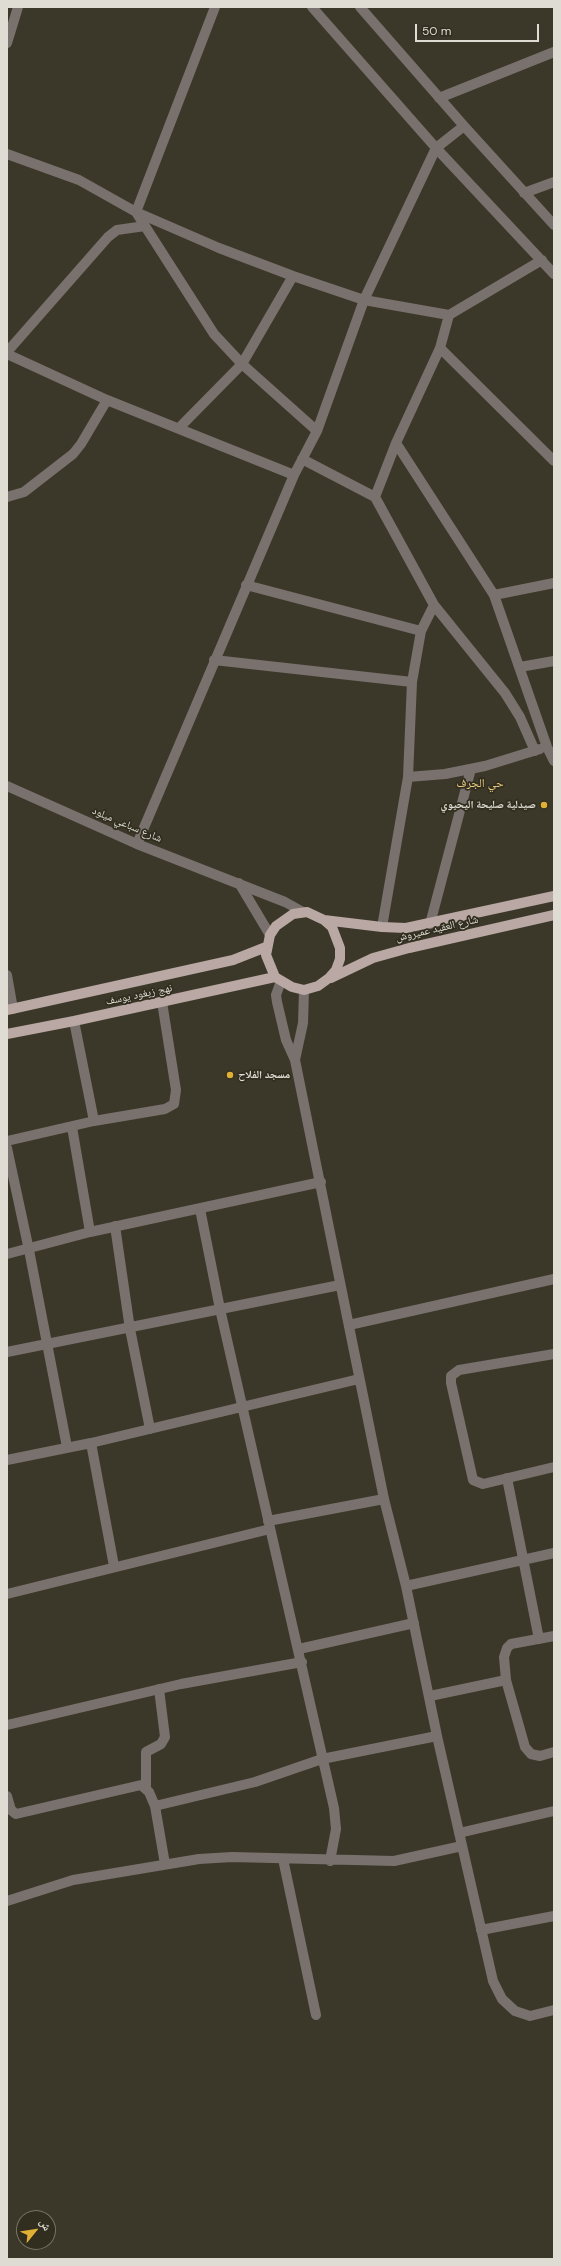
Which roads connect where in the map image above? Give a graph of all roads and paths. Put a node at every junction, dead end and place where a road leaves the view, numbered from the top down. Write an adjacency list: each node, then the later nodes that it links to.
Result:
1 (18, 7): 5 (street)
2 (215, 7): 13 (street)
3 (312, 7): 9 (street)
4 (360, 7): 7 (street)
5 (7, 43)
6 (554, 52): 7 (street)
7 (439, 98): 8 (street)
8 (464, 126): 9 (street); 12 (street)
9 (436, 148): 16 (street); 19 (street)
10 (7, 154): 13 (street)
11 (554, 182): 12 (street)
12 (524, 193): 14 (street)
13 (136, 212): 15 (street); 18 (street)
14 (554, 225)
15 (145, 226): 22 (street); 23 (street)
16 (542, 260): 17 (street); 20 (street)
17 (554, 274)
18 (293, 276): 19 (street); 23 (street)
19 (364, 300): 20 (street); 26 (street)
20 (449, 315): 21 (street)
21 (440, 348): 27 (street); 29 (street)
22 (7, 353): 24 (street)
23 (242, 364): 25 (street); 26 (street)
24 (107, 400): 25 (street); 31 (street)
25 (179, 428): 30 (street)
26 (316, 431): 28 (street)
27 (396, 443): 32 (street); 35 (street)
28 (302, 460): 30 (street); 32 (street)
29 (554, 461)
30 (294, 475): 34 (street)
31 (7, 497)
32 (375, 498): 36 (street)
33 (554, 583): 35 (street)
34 (246, 585): 37 (street); 38 (street)
35 (494, 595): 40 (street)
36 (434, 605): 37 (street); 43 (street)
37 (421, 631): 41 (street)
38 (214, 660): 41 (street); 48 (street)
39 (554, 661): 40 (street)
40 (520, 667): 42 (street)
41 (412, 682): 46 (street)
42 (547, 748): 43 (street); 44 (street)
43 (535, 751): 45 (street)
44 (554, 761)
45 (471, 769): 46 (street); 54 (street)
46 (408, 777): 55 (street)
47 (7, 786): 48 (street, شارع سباعي ميلود)
48 (137, 844): 49 (street, شارع سباعي ميلود)
49 (239, 883): 51 (street, شارع سباعي ميلود); 56 (street)
50 (554, 896): 54 (main road, شارع العقيد عميروش)
51 (303, 912): 53 (main road); 56 (main road)
52 (554, 915): 59 (main road, شارع العقيد عميروش)
53 (324, 920): 55 (main road, شارع العقيد عميروش); 59 (main road)
54 (430, 924): 55 (main road, شارع العقيد عميروش)
55 (382, 927)
56 (270, 935): 57 (main road)
57 (266, 947): 60 (main road); 63 (main road, نهج زيغود يوسف)
58 (7, 975): 63 (street)
59 (329, 978): 61 (main road)
60 (278, 979): 61 (main road); 62 (main road, نهج زيغود يوسف); 66 (street)
61 (304, 990): 66 (street)
62 (162, 1002): 64 (main road, نهج زيغود يوسف); 67 (street)
63 (10, 1010)
64 (74, 1021): 65 (main road, نهج زيغود يوسف); 67 (street)
65 (7, 1034)
66 (296, 1060): 71 (street)
67 (94, 1122): 68 (street)
68 (72, 1126): 69 (street); 74 (street)
69 (7, 1141)
70 (7, 1148): 75 (street)
71 (321, 1182): 72 (street); 78 (street)
72 (200, 1209): 73 (street); 79 (street)
73 (115, 1226): 74 (street); 81 (street)
74 (90, 1232): 75 (street)
75 (29, 1250): 76 (street); 82 (street)
76 (7, 1254)
77 (554, 1281): 80 (street)
78 (340, 1285): 79 (street); 80 (street)
79 (220, 1309): 81 (street); 86 (street)
80 (349, 1325): 85 (street)
81 (130, 1329): 82 (street); 87 (street)
82 (47, 1343): 83 (street); 89 (street)
83 (7, 1352)
84 (554, 1354): 92 (street)
85 (359, 1379): 86 (street); 93 (street)
86 (242, 1407): 87 (street); 94 (street)
87 (150, 1429): 88 (street)
88 (91, 1443): 89 (street); 97 (street)
89 (67, 1447): 90 (street)
90 (7, 1460)
91 (554, 1467): 92 (street)
92 (507, 1478): 96 (street)
93 (384, 1499): 94 (street); 98 (street)
94 (269, 1525): 97 (street); 103 (street)
95 (554, 1553): 96 (street)
96 (525, 1560): 98 (street); 102 (street)
97 (114, 1566): 99 (street)
98 (406, 1586): 100 (street)
99 (7, 1594)
100 (414, 1623): 103 (street); 107 (street)
101 (554, 1636): 102 (street)
102 (539, 1639): 105 (street)
103 (299, 1649): 104 (street)
104 (302, 1662): 106 (street); 111 (street)
105 (506, 1680): 107 (street); 110 (street)
106 (159, 1689): 108 (street); 112 (street)
107 (430, 1696): 109 (street)
108 (7, 1725)
109 (437, 1736): 111 (street); 116 (street)
110 (554, 1752)
111 (322, 1759): 114 (street); 119 (street)
112 (146, 1788): 113 (street); 114 (street)
113 (7, 1796)
114 (155, 1806): 120 (street)
115 (554, 1811): 116 (street)
116 (459, 1833): 117 (street)
117 (462, 1846): 119 (street); 123 (street)
118 (283, 1859): 119 (street); 120 (street); 125 (street)
119 (330, 1861)
120 (165, 1864): 121 (street)
121 (7, 1901)
122 (554, 1916): 123 (street)
123 (481, 1930): 124 (street)
124 (554, 2010)
125 (316, 2015)

